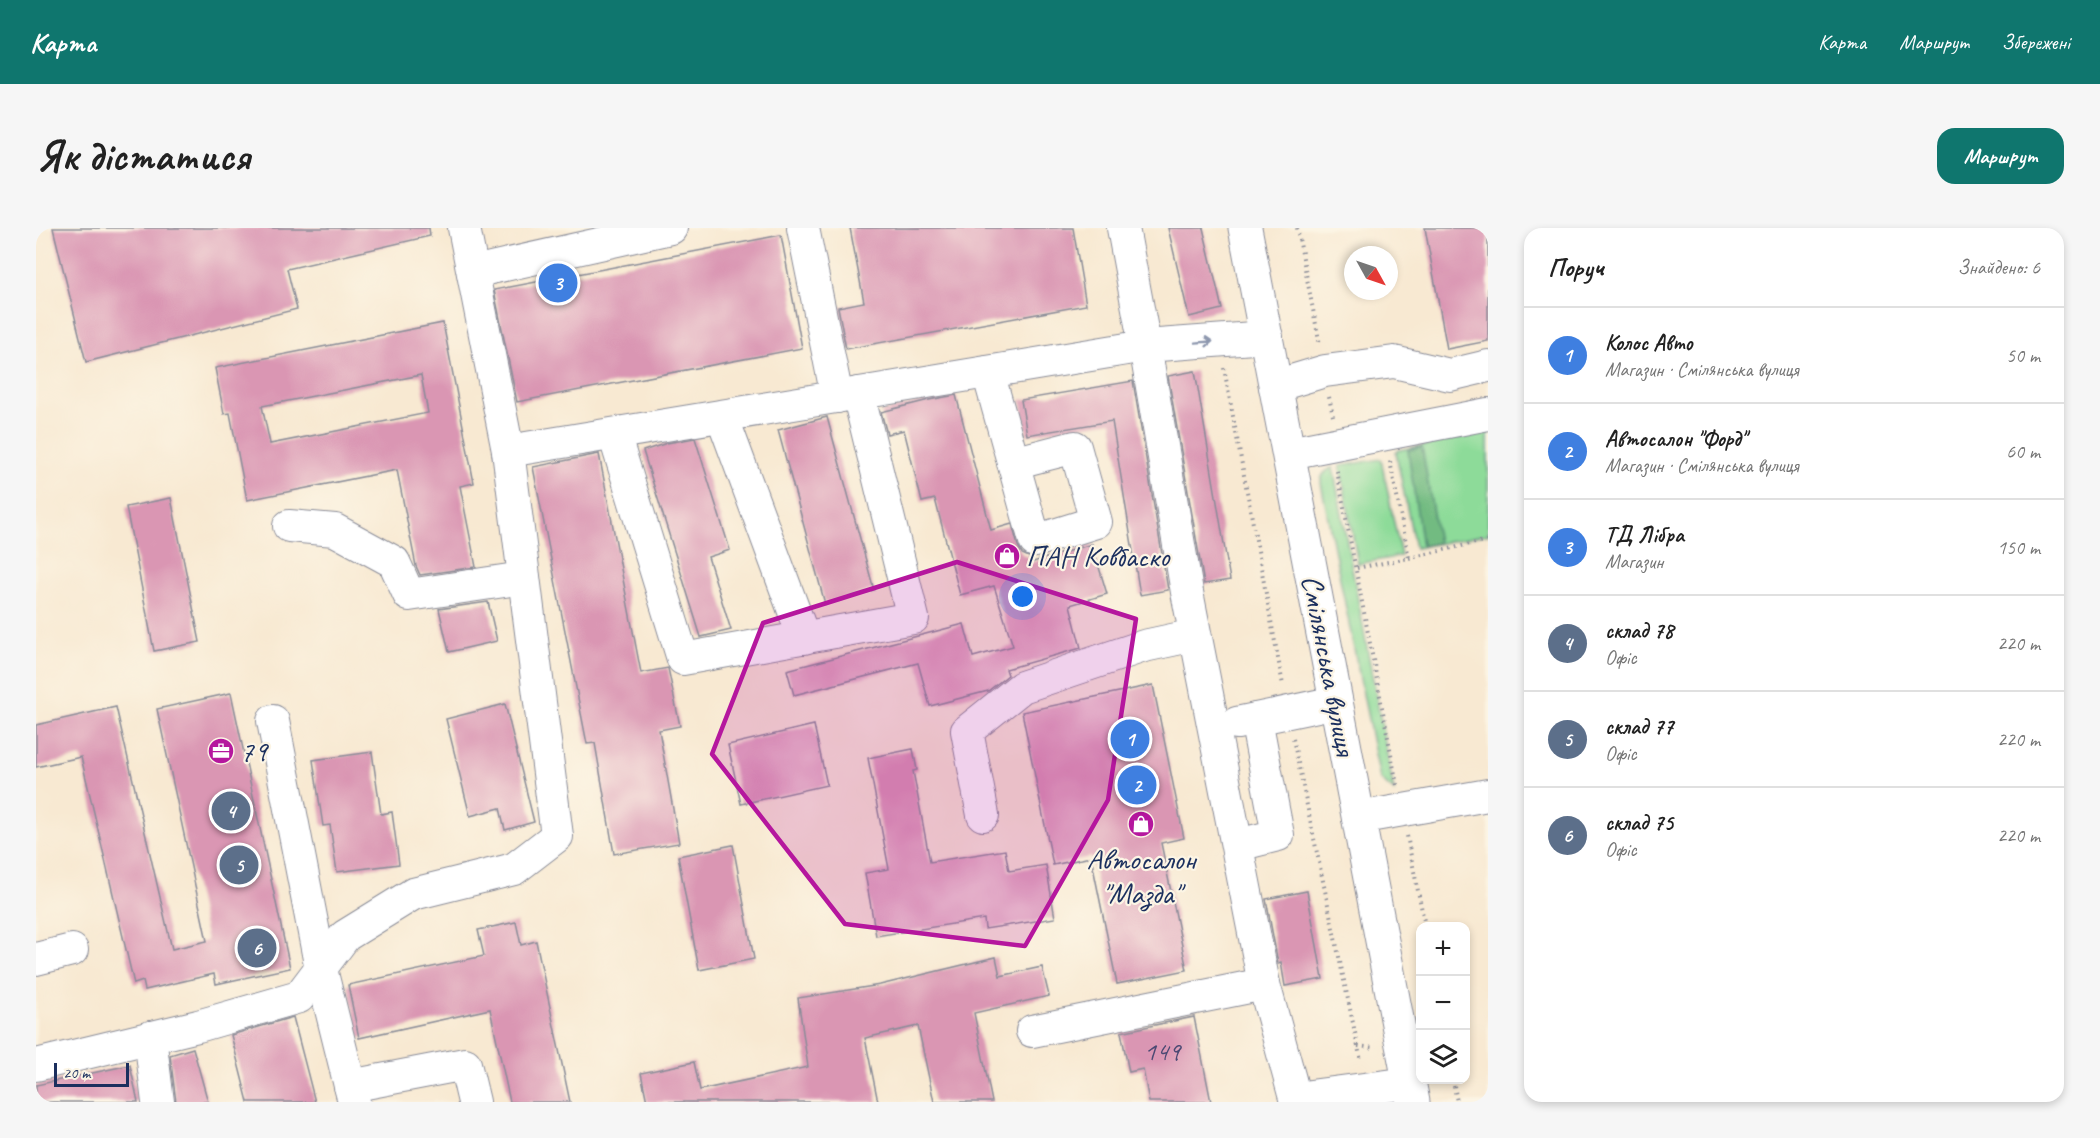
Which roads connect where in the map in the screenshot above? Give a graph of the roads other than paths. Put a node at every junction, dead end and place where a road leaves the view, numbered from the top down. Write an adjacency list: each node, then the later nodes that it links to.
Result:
1 (464, 228): 6 (lane)
2 (671, 228): 6 (lane)
3 (803, 228): 12 (lane)
4 (1123, 228): 8 (lane)
5 (1245, 228): 7 (main road, Смілянська вулиця)
6 (473, 272): 16 (lane)
7 (1266, 337): 8 (lane, one-way to 7); 11 (main road, Смілянська вулиця)
8 (1145, 346): 10 (lane); 21 (lane)
9 (1488, 366): 11 (lane)
10 (988, 372): 12 (lane); 18 (lane)
11 (1275, 386): 17 (main road, Смілянська вулиця)
12 (847, 395): 14 (lane); 22 (lane)
13 (1488, 414): 17 (lane)
14 (722, 416): 15 (lane); 22 (lane)
15 (614, 434): 16 (lane); 22 (lane)
16 (508, 451): 20 (lane)
17 (1289, 453): 23 (main road, Смілянська вулиця)
18 (1013, 463)
19 (289, 526): 20 (lane)
20 (524, 578): 33 (lane)
21 (1195, 635): 26 (lane); 28 (lane)
22 (804, 638)
23 (1336, 702): 24 (lane); 29 (main road, Смілянська вулиця)
24 (1256, 719): 26 (lane); 30 (lane)
25 (273, 721): 33 (lane)
26 (1214, 728): 30 (lane)
27 (1488, 795): 29 (lane)
28 (983, 815)
29 (1358, 818): 38 (main road, Смілянська вулиця)
30 (1238, 845): 34 (lane)
31 (72, 950): 32 (lane)
32 (36, 958)
33 (321, 969): 36 (lane); 39 (lane)
34 (1264, 984): 35 (lane); 40 (lane)
35 (1032, 1031)
36 (150, 1037): 37 (lane); 41 (lane)
37 (36, 1065)
38 (1411, 1093): 40 (lane)
39 (352, 1094): 42 (lane)
40 (1296, 1100)
41 (158, 1102)
42 (474, 1102)

